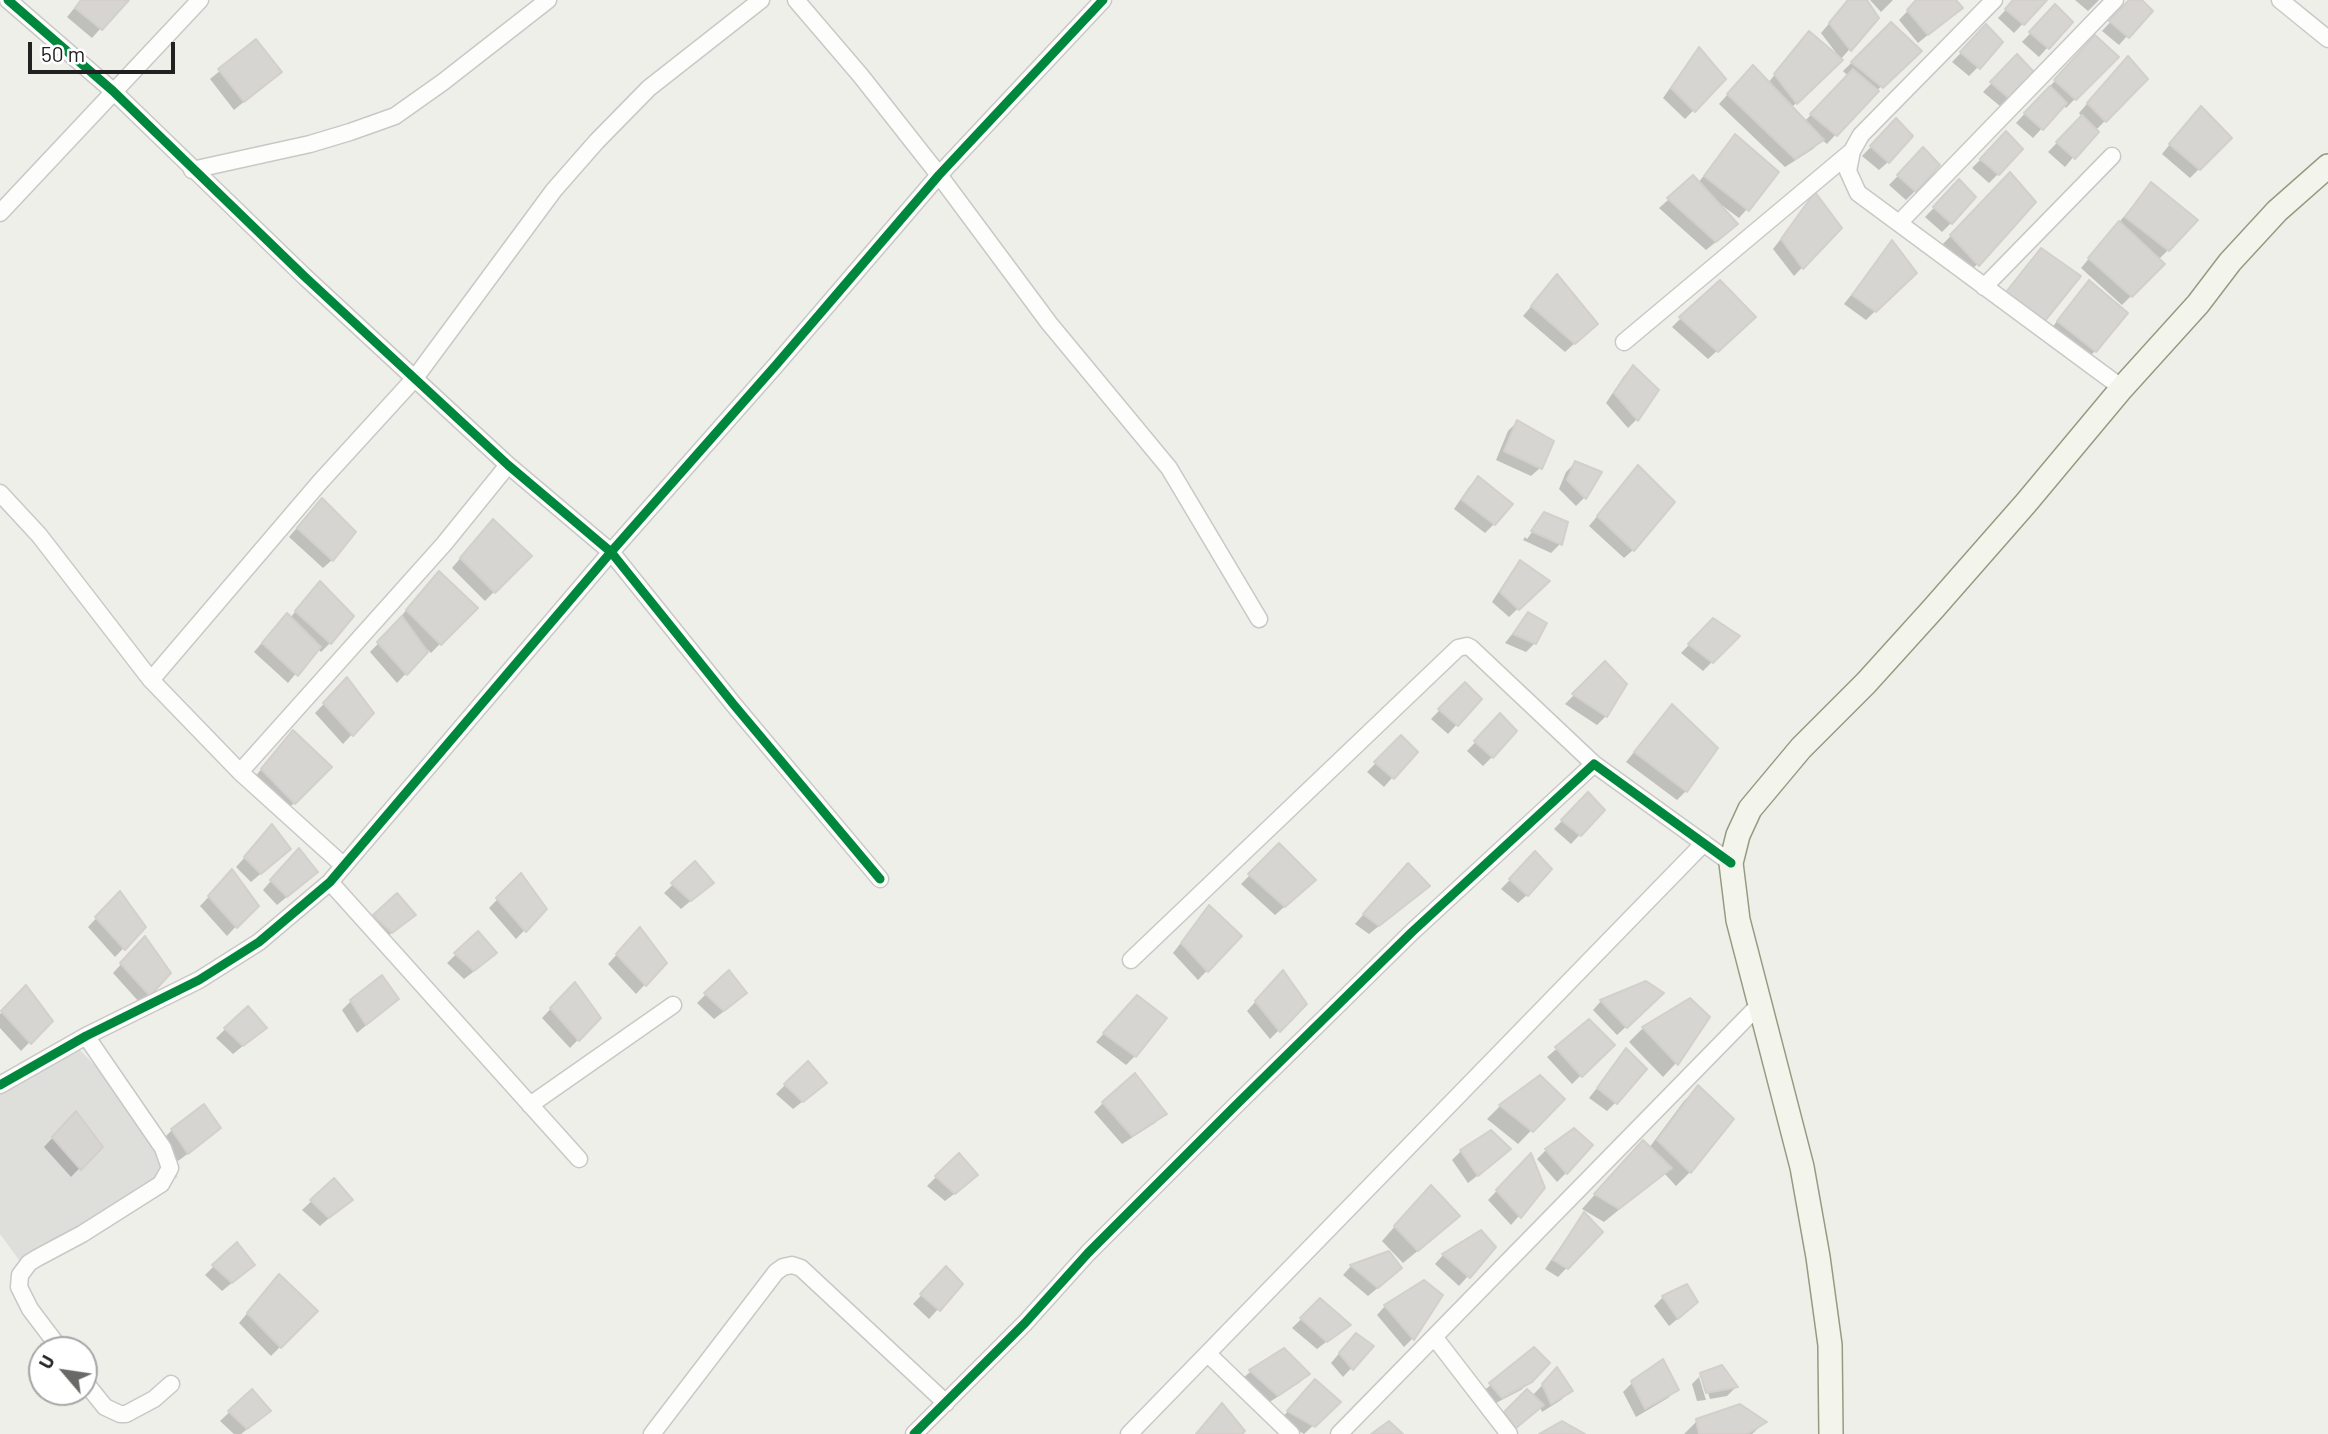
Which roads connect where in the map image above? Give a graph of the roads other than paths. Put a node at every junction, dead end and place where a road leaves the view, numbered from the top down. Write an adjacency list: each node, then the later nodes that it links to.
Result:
1 (8, 0): 11 (street)
2 (201, 0): 11 (street)
3 (548, 0): 15 (street)
4 (761, 0): 21 (street)
5 (796, 0): 16 (street)
6 (1994, 0): 12 (street)
7 (2115, 0): 18 (street)
8 (2280, 0): 10 (street)
9 (1098, 2): 16 (street)
10 (2328, 39)
11 (113, 91): 15 (street); 17 (street)
12 (1852, 151): 18 (street); 20 (street)
13 (2112, 156): 19 (street)
14 (2328, 166): 22 (main road)
15 (192, 170): 21 (street)
16 (939, 175): 25 (street); 26 (street)
17 (0, 213)
18 (1899, 223): 19 (street)
19 (1984, 287): 22 (street)
20 (1624, 342)
21 (415, 378): 23 (street); 27 (street)
22 (2122, 388): 31 (main road)
23 (508, 465): 25 (street); 29 (street)
24 (0, 493): 27 (street)
25 (611, 552): 32 (street); 33 (street)
26 (1259, 619)
27 (151, 680): 29 (street)
28 (1594, 764): 30 (street); 35 (street); 47 (street)
29 (240, 772): 32 (street)
30 (1704, 844): 31 (street); 44 (street)
31 (1731, 863): 36 (main road)
32 (344, 866): 34 (street)
33 (880, 879)
34 (330, 882): 38 (street); 40 (street)
35 (1131, 960)
36 (1760, 1004): 43 (street); 54 (main road)
37 (673, 1005): 40 (street)
38 (86, 1036): 39 (street); 42 (street)
39 (0, 1085)
40 (530, 1105): 41 (street)
41 (579, 1159)
42 (50, 1336)
43 (1435, 1338): 52 (street); 53 (street)
44 (1208, 1354): 50 (street); 51 (street)
45 (171, 1384): 46 (street)
46 (98, 1399)
47 (946, 1403): 48 (street); 49 (street)
48 (652, 1434)
49 (914, 1434)
50 (1129, 1434)
51 (1291, 1434)
52 (1339, 1434)
53 (1509, 1434)
54 (1831, 1434)

